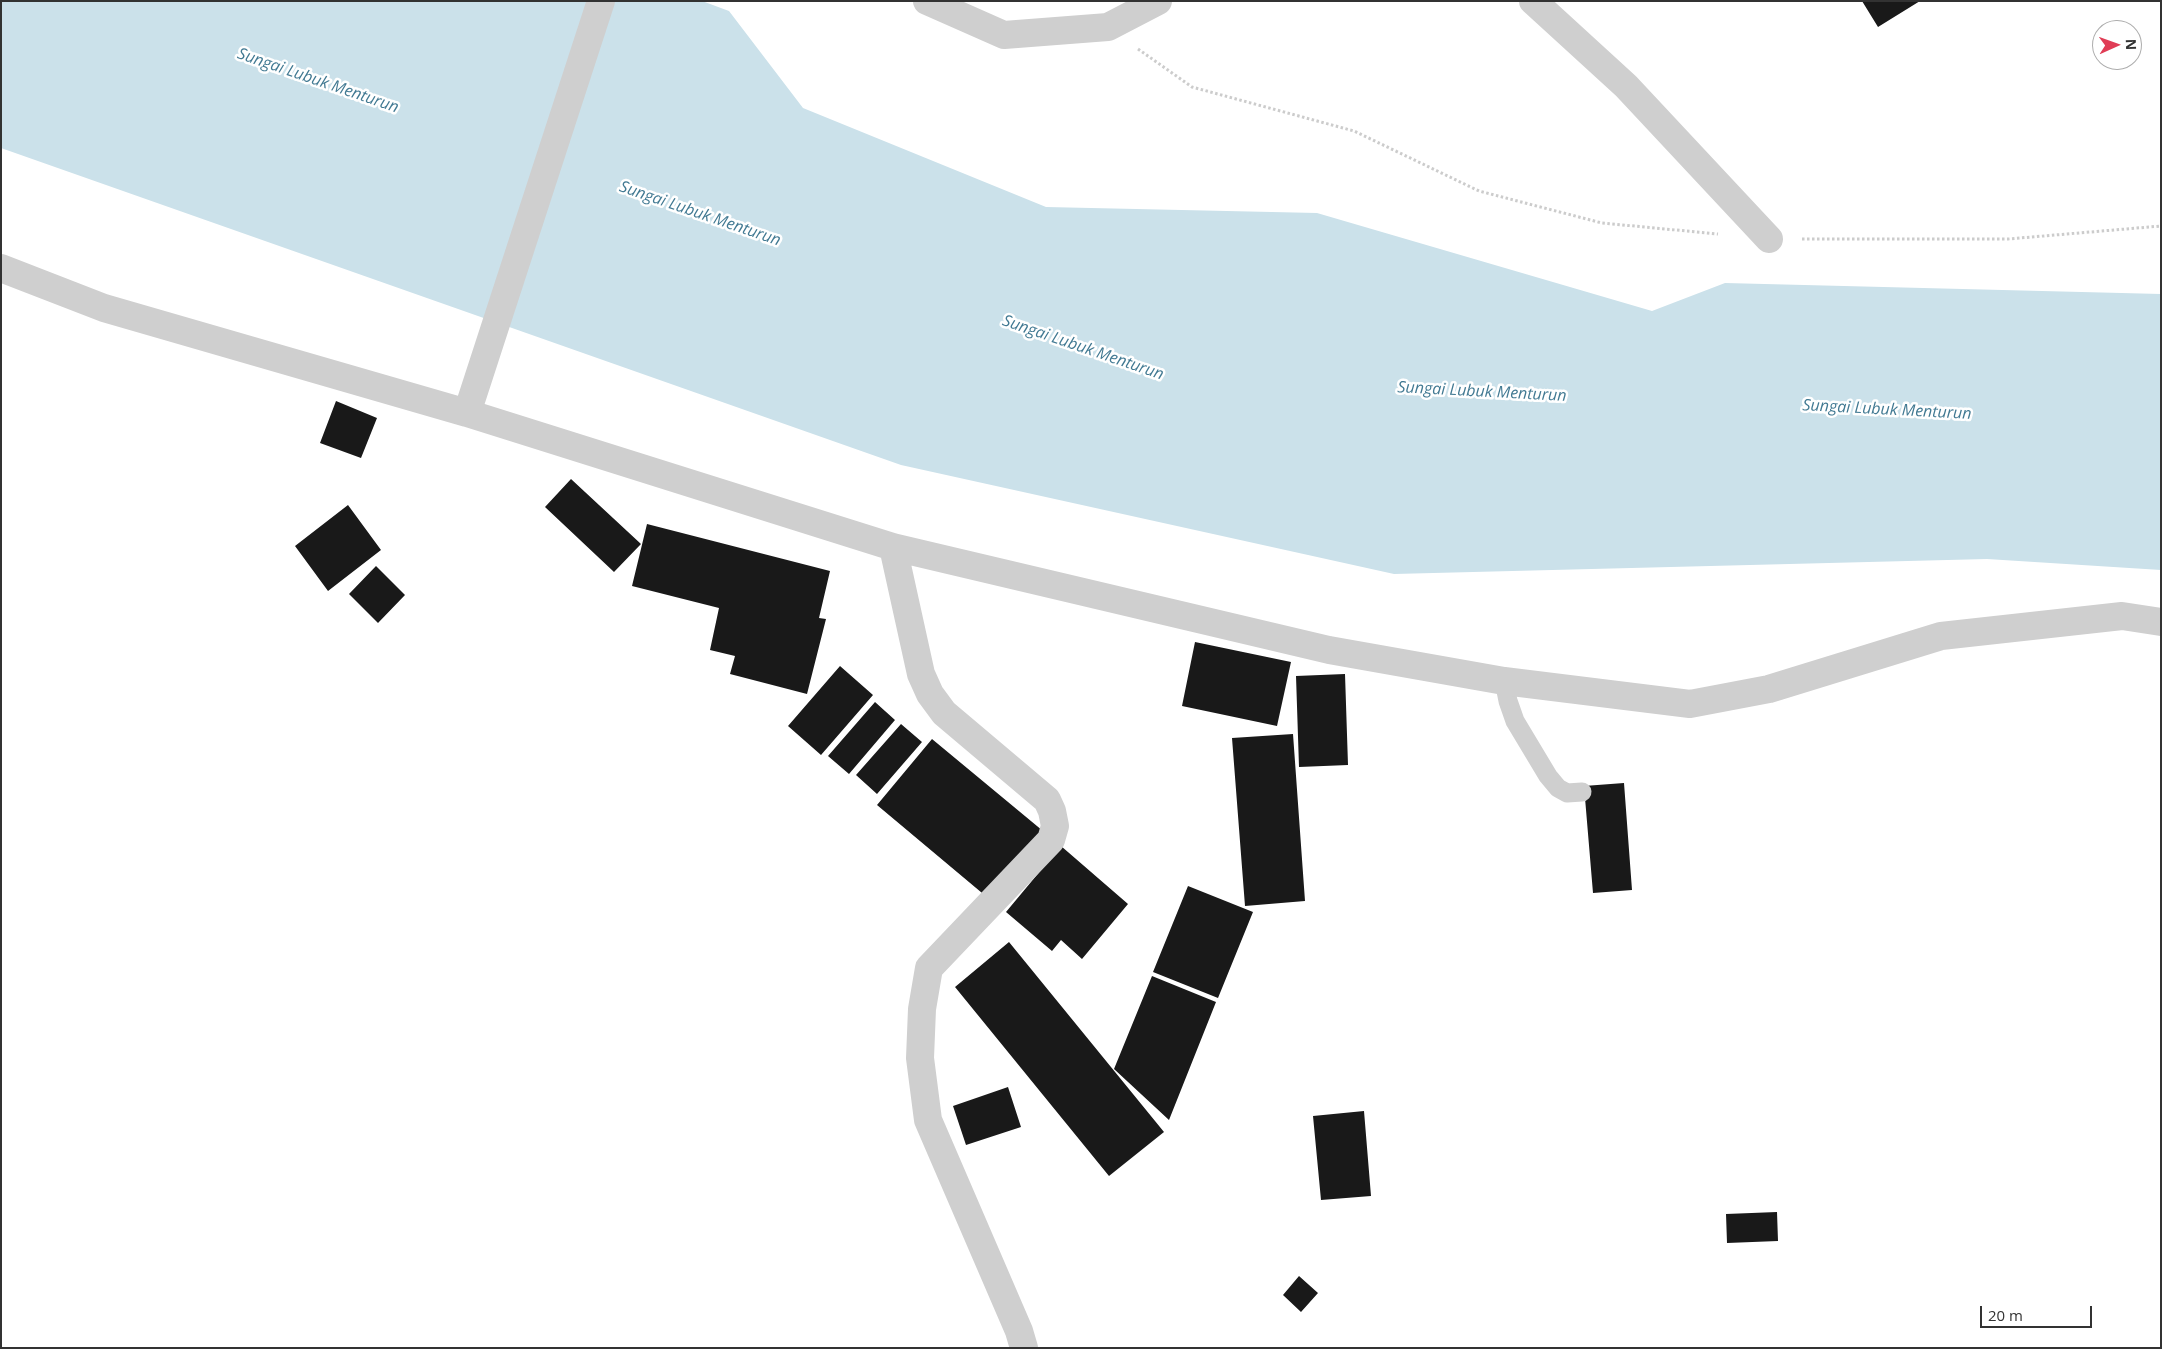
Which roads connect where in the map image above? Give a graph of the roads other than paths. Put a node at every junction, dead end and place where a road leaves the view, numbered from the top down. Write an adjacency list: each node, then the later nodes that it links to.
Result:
1 (601, 1): 7 (street)
2 (927, 1): 3 (street)
3 (1158, 1)
4 (1533, 1): 5 (street)
5 (1770, 239)
6 (1, 268): 7 (street)
7 (466, 413): 8 (street)
8 (893, 547): 10 (street); 12 (street)
9 (2161, 622): 10 (street)
10 (1504, 681): 11 (lane)
11 (1582, 792)
12 (1024, 1348)

